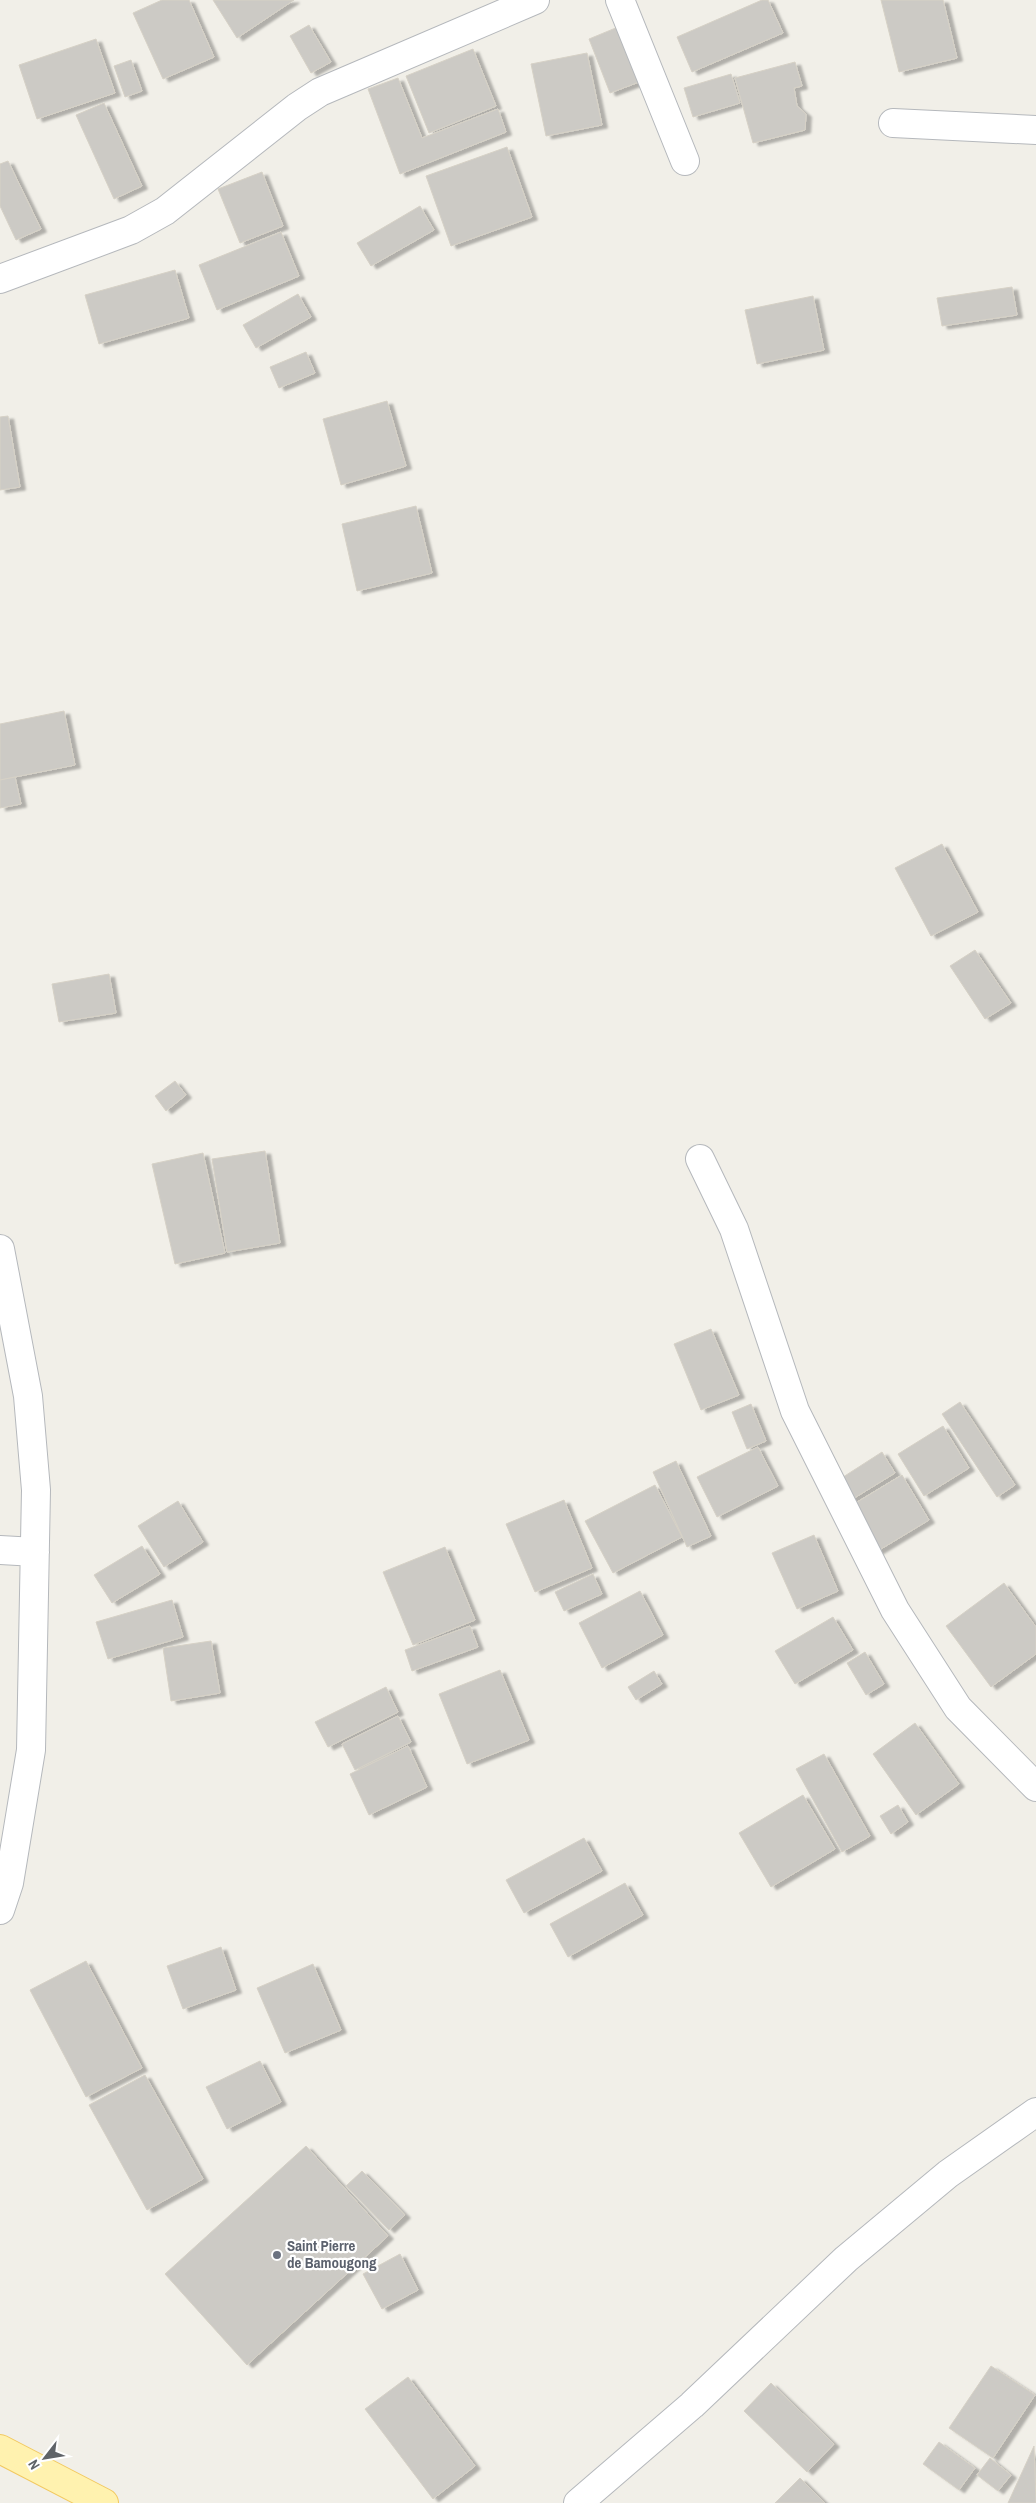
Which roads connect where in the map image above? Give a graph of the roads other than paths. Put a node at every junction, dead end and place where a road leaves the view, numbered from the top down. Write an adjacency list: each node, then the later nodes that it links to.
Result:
1 (535, 0): 6 (street)
2 (620, 0): 5 (street)
3 (893, 123): 4 (street)
4 (1036, 130)
5 (685, 161)
6 (0, 279)
7 (700, 1159): 11 (street)
8 (0, 1249): 10 (street)
9 (0, 1550): 10 (street)
10 (35, 1552): 12 (street)
11 (1036, 1787)
12 (0, 1910)
13 (1036, 2112): 16 (street)
14 (0, 2449): 15 (main road)
15 (104, 2503)
16 (578, 2503)

